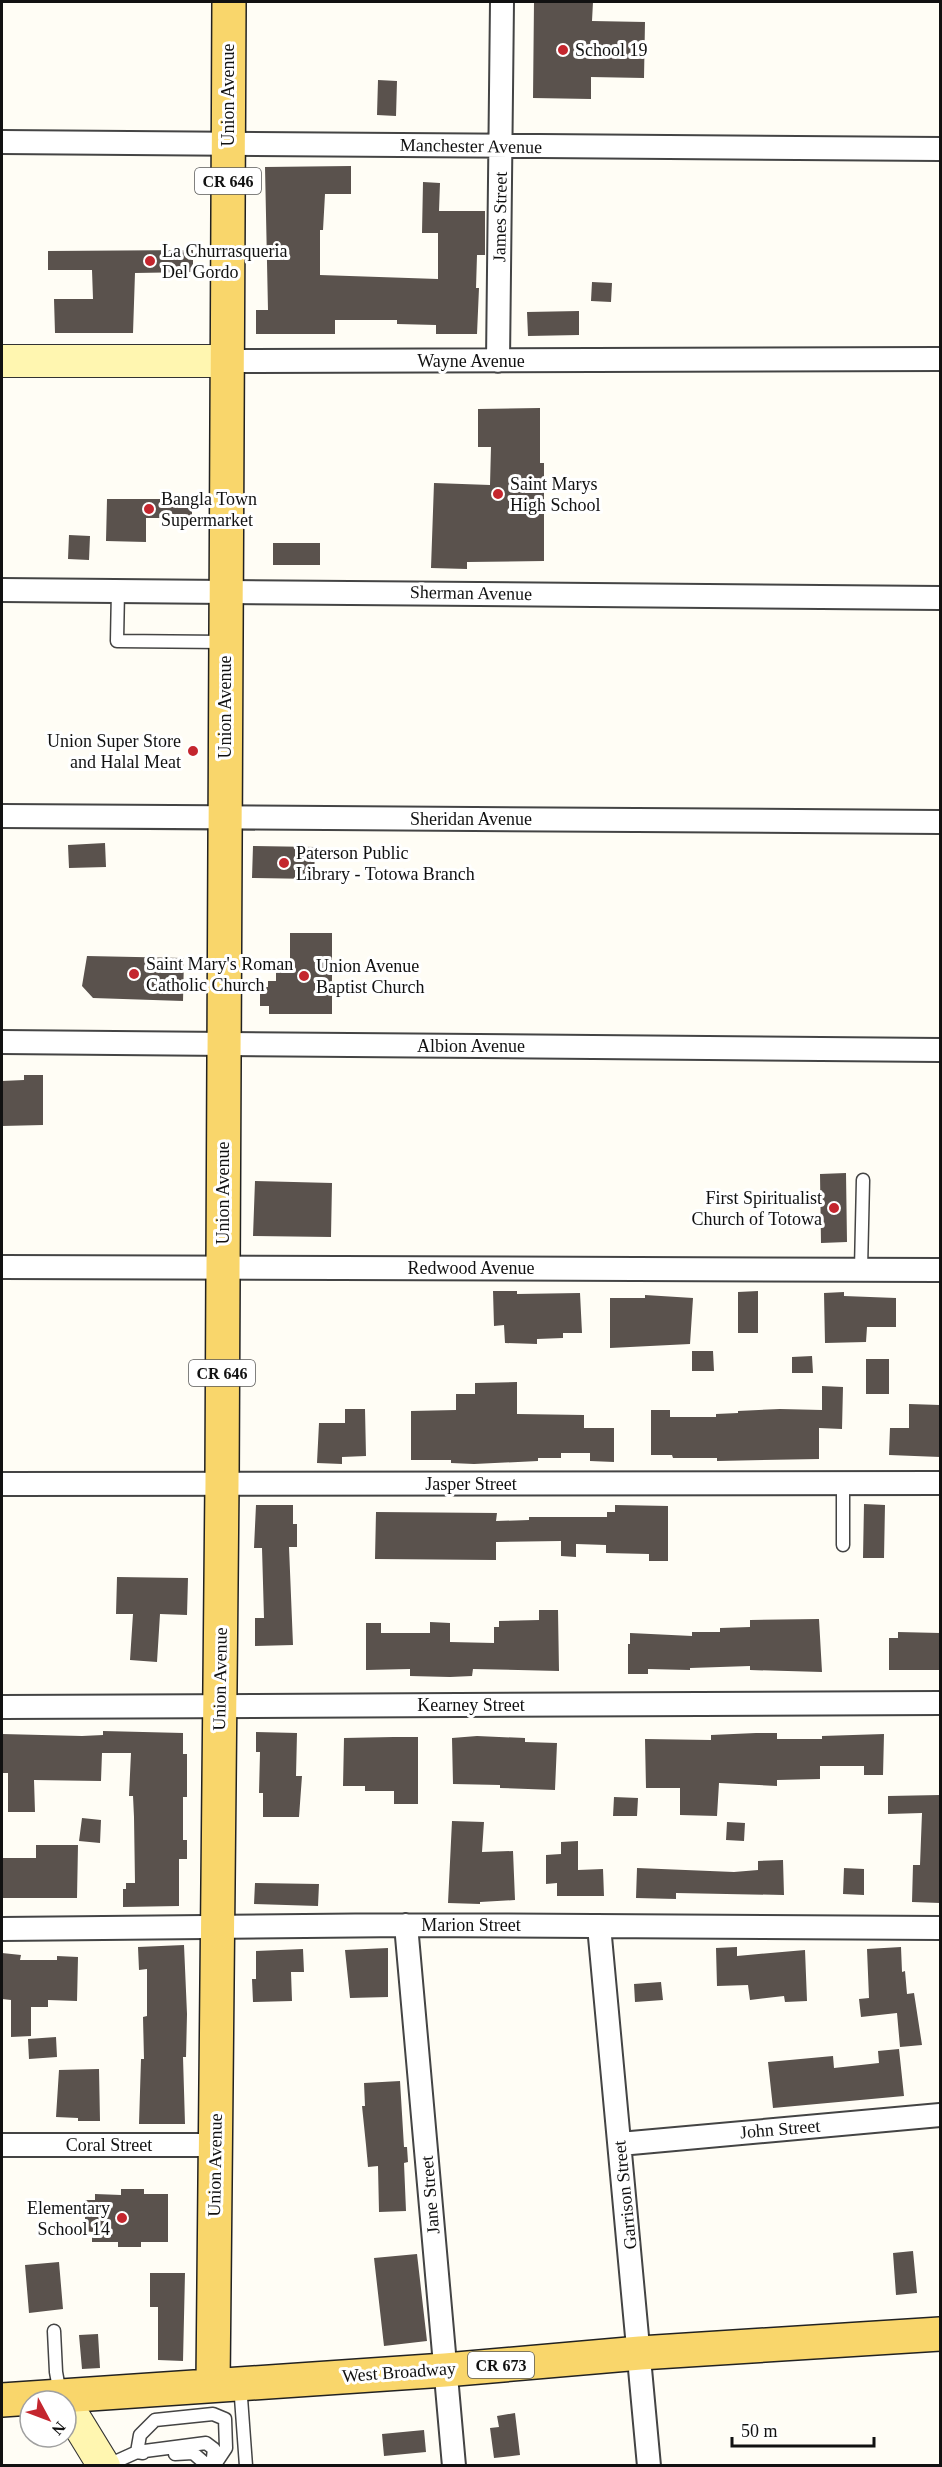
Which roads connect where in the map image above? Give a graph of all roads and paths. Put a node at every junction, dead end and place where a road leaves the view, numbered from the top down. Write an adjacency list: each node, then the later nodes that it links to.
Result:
1 (229, 2): 4 (main road, Union Avenue / CR 646)
2 (502, 2): 5 (street, James Street)
3 (2, 142): 4 (street, Manchester Avenue)
4 (228, 143): 5 (street, Manchester Avenue); 9 (main road, Union Avenue / CR 646)
5 (500, 147): 6 (street, Manchester Avenue); 10 (street, James Street)
6 (940, 148)
7 (940, 359): 10 (street, Wayne Avenue)
8 (2, 361): 9 (main road, Wayne Avenue)
9 (227, 361): 10 (street, Wayne Avenue); 13 (main road, Union Avenue / CR 646)
10 (498, 361)
11 (2, 590): 12 (street, Sherman Avenue)
12 (118, 590): 13 (street, Sherman Avenue); 15 (lane)
13 (225, 591): 14 (street, Sherman Avenue); 15 (main road, Union Avenue / CR 646)
14 (940, 598)
15 (211, 642): 17 (main road, Union Avenue / CR 646)
16 (2, 816): 17 (street, Sheridan Avenue)
17 (225, 817): 18 (street, Sheridan Avenue); 20 (main road, Union Avenue / CR 646)
18 (940, 822)
19 (2, 1042): 20 (street, Albion Avenue)
20 (224, 1045): 21 (street, Albion Avenue); 23 (main road, Union Avenue / CR 646)
21 (940, 1050)
22 (863, 1180): 25 (lane)
23 (222, 1266): 24 (street, Redwood Avenue); 25 (street, Redwood Avenue); 27 (main road, Union Avenue / CR 646)
24 (2, 1267)
25 (861, 1269): 26 (street, Redwood Avenue)
26 (940, 1269)
27 (222, 1483): 28 (street, Jasper Street); 30 (street, Jasper Street); 34 (main road, Union Avenue / CR 646)
28 (843, 1483): 29 (street, Jasper Street); 31 (lane)
29 (940, 1483)
30 (2, 1484)
31 (843, 1545)
32 (940, 1703): 34 (street, Kearney Street)
33 (2, 1707): 34 (street, Kearney Street)
34 (220, 1707): 36 (main road, Union Avenue / CR 646)
35 (406, 1925): 36 (street, Marion Street); 37 (street, Marion Street); 47 (street, Jane Street)
36 (218, 1926): 39 (street, Marion Street); 43 (main road, Union Avenue / CR 646)
37 (599, 1926): 38 (street, Marion Street); 41 (street, Garrison Street)
38 (940, 1928)
39 (2, 1929)
40 (940, 2115): 41 (street, John Street)
41 (620, 2144): 46 (street, Garrison Street)
42 (2, 2145): 43 (street, Coral Street)
43 (216, 2145): 48 (main road, Union Avenue / CR 646)
44 (54, 2331): 49 (lane)
45 (940, 2334): 46 (main road, West Broadway / CR 673)
46 (640, 2353): 47 (main road, West Broadway / CR 673); 59 (street, Garrison Street)
47 (445, 2370): 48 (main road, West Broadway / CR 673); 58 (street, Jane Street)
48 (227, 2383): 50 (main road, West Broadway / CR 673); 57 (lane)
49 (61, 2389)
50 (78, 2399)
51 (2, 2400): 52 (main road, West Broadway / CR 673)
52 (18, 2400)
53 (78, 2423): 55 (main road)
54 (137, 2452): 55 (lane); 56 (lane); 56 (lane)
55 (105, 2466)
56 (211, 2466)
57 (246, 2466)
58 (454, 2466)
59 (650, 2466)

